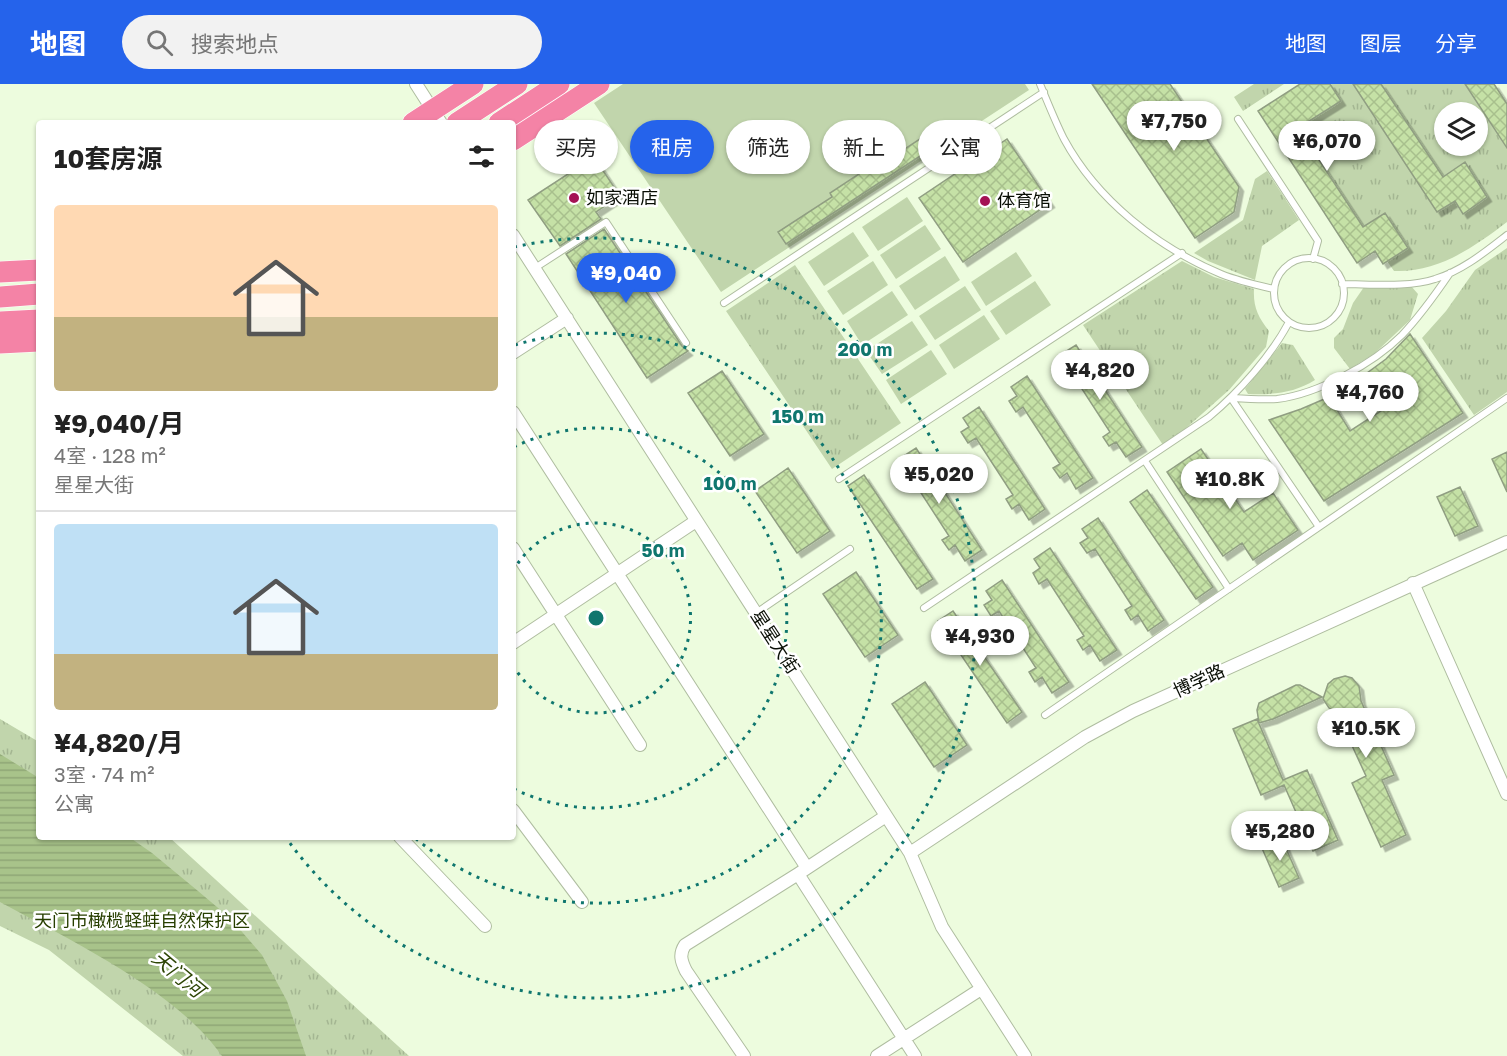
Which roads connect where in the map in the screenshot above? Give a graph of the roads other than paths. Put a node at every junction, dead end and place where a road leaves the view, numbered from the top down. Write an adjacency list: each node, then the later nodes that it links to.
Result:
1 (416, 84): 8 (street)
2 (473, 84): 8 (highway)
3 (518, 84): 10 (highway)
4 (559, 84): 11 (highway)
5 (599, 84): 12 (highway)
6 (1040, 84): 7 (lane)
7 (1044, 92): 15 (lane); 25 (lane)
8 (437, 117)
9 (1238, 119): 16 (lane)
10 (462, 120)
11 (504, 120)
12 (516, 138)
13 (1507, 236): 20 (lane)
14 (516, 240): 17 (street, 星星大街)
15 (1182, 254): 22 (lane); 38 (lane)
16 (1313, 259): 21 (lane); 22 (lane)
17 (535, 268): 26 (street, 星星大街); 32 (lane)
18 (36, 270): 19 (highway)
19 (0, 272)
20 (1450, 273): 21 (lane); 34 (lane)
21 (1342, 284): 29 (lane)
22 (1274, 289): 29 (lane)
23 (36, 294): 24 (highway)
24 (0, 297)
25 (724, 303)
26 (567, 318): 33 (street); 39 (street, 星星大街)
27 (36, 320): 28 (highway)
28 (0, 322)
29 (1289, 322): 34 (lane)
30 (36, 341): 31 (highway)
31 (0, 343)
32 (686, 343)
33 (516, 351)
34 (1232, 398): 37 (lane); 40 (lane)
35 (1507, 398): 40 (lane)
36 (516, 417): 44 (street)
37 (1145, 461): 46 (lane); 47 (lane)
38 (839, 479)
39 (696, 521): 44 (street); 48 (street, 星星大街)
40 (1319, 527): 46 (lane)
41 (1507, 542): 45 (street, 博学路)
42 (850, 549): 48 (lane)
43 (516, 553): 49 (street)
44 (617, 574): 49 (street); 58 (street)
45 (1413, 583): 53 (street); 57 (street, 博学路)
46 (1229, 589): 51 (lane)
47 (924, 608)
48 (756, 613): 55 (street, 星星大街)
49 (556, 614): 50 (street); 52 (street)
50 (516, 641)
51 (1045, 715)
52 (640, 745)
53 (1507, 794)
54 (516, 814): 59 (street)
55 (886, 816): 57 (street, 星星大街); 58 (street)
56 (403, 840): 60 (street)
57 (910, 853): 61 (street, 星星大街)
58 (802, 871): 62 (street); 63 (street)
59 (582, 902)
60 (485, 926)
61 (981, 989): 62 (street); 66 (street, 星星大街)
62 (904, 1039): 64 (street); 65 (street)
63 (744, 1056)
64 (877, 1056)
65 (915, 1056)
66 (1025, 1056)

